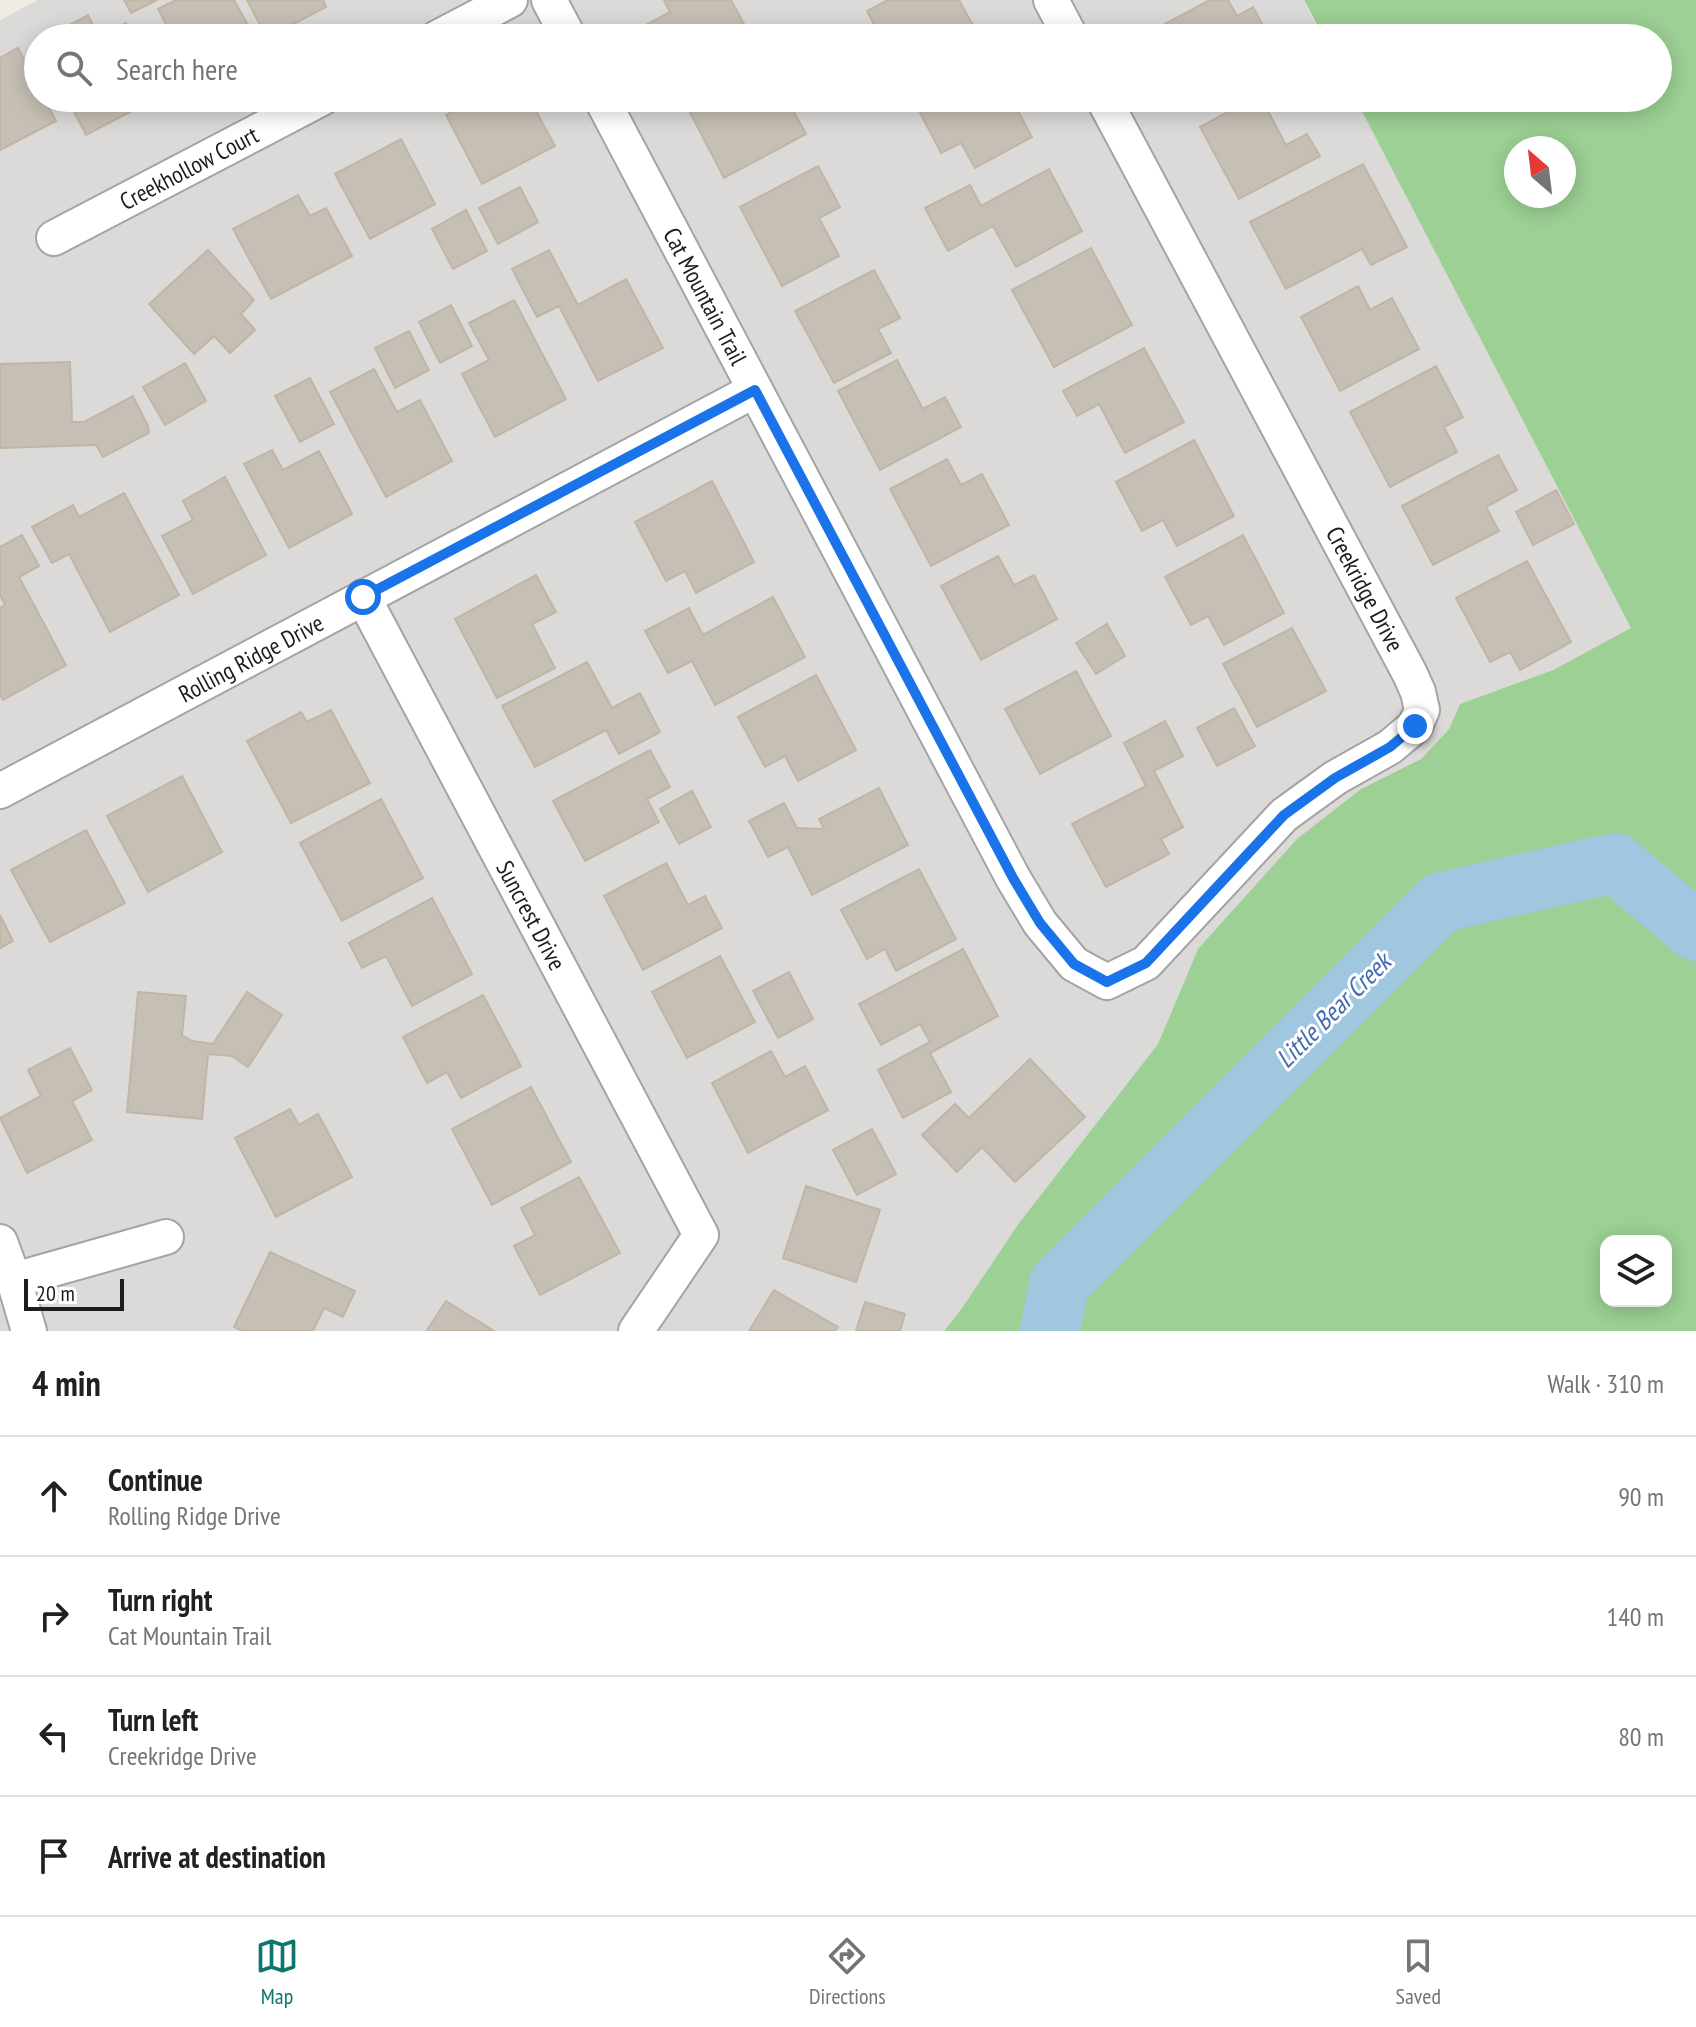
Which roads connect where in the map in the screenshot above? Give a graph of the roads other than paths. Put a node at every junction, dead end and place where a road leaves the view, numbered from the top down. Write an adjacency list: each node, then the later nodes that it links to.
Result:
1 (510, 0): 4 (street)
2 (549, 0): 5 (street)
3 (1051, 0): 6 (street)
4 (464, 24)
5 (562, 24)
6 (1064, 24)
7 (295, 112): 10 (street, Creekhollow Court)
8 (608, 112): 11 (street, Cat Mountain Trail)
9 (1110, 112): 14 (street, Creekridge Drive)
10 (54, 238)
11 (755, 390): 12 (street, Rolling Ridge Drive); 14 (street, Cat Mountain Trail)
12 (363, 597): 13 (street, Rolling Ridge Drive); 19 (street, Suncrest Drive)
13 (0, 791)
14 (1107, 982)
15 (166, 1237): 17 (street)
16 (0, 1242): 17 (street)
17 (14, 1280): 18 (street)
18 (29, 1331)
19 (636, 1331)

